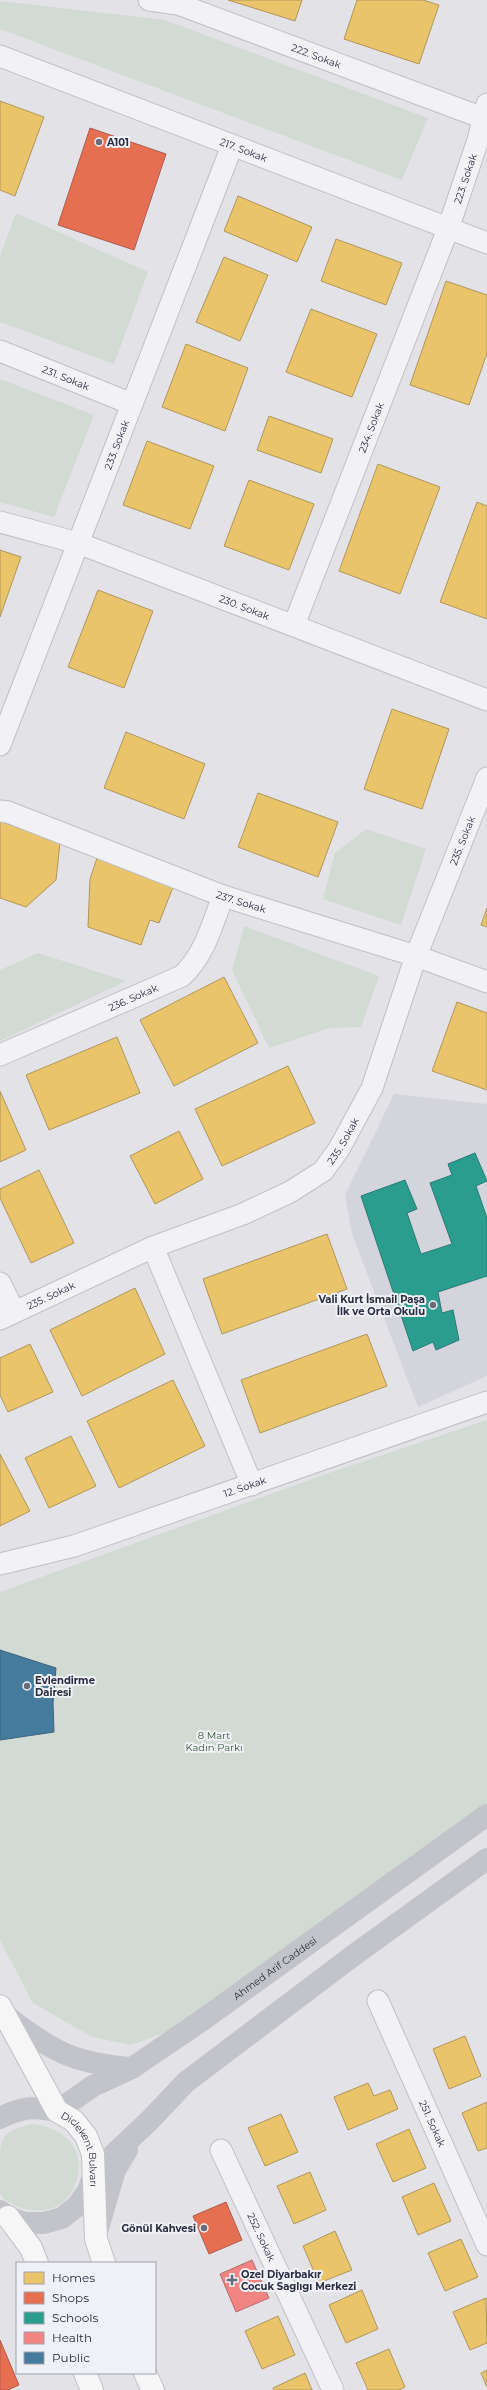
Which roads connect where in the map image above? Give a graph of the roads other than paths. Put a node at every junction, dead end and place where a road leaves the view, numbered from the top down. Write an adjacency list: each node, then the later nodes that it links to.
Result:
1 (149, 0): 2 (street, 222. Sokak)
2 (178, 2): 4 (street, 222. Sokak)
3 (0, 56): 5 (street, 217. Sokak)
4 (485, 111): 6 (street, 223. Sokak)
5 (232, 146): 6 (street, 217. Sokak); 9 (street, 233. Sokak)
6 (448, 229): 7 (street, 217. Sokak); 12 (street, 234. Sokak)
7 (487, 244)
8 (0, 351): 9 (street, 231. Sokak)
9 (132, 404): 11 (street, 233. Sokak)
10 (0, 522): 11 (street, 230. Sokak)
11 (78, 542): 12 (street, 230. Sokak); 14 (street, 233. Sokak)
12 (294, 625): 13 (street, 230. Sokak)
13 (487, 700)
14 (0, 745)
15 (487, 778): 18 (street, 235. Sokak)
16 (0, 811): 17 (street, 237. Sokak)
17 (223, 896): 18 (street, 237. Sokak); 20 (street, 236. Sokak)
18 (416, 956): 19 (street, 237. Sokak); 21 (street, 235. Sokak)
19 (487, 982)
20 (0, 1055)
21 (153, 1247): 23 (street, 235. Sokak); 25 (street)
22 (0, 1283): 23 (street)
23 (7, 1315)
24 (487, 1402): 25 (street, 12. Sokak)
25 (252, 1484): 26 (street, 12. Sokak)
26 (0, 1564)
27 (487, 1815): 31 (main road, Ahmed Arif Caddesi)
28 (487, 1859): 34 (main road)
29 (378, 2002): 39 (street, 251. Sokak)
30 (3, 2011): 31 (main road); 32 (main road, Diclekent Bulvarı)
31 (132, 2068): 32 (main road, Ahmed Arif Caddesi)
32 (57, 2111): 33 (main road); 36 (main road, Diclekent Bulvarı)
33 (0, 2118)
34 (150, 2120): 36 (main road); 38 (main road)
35 (221, 2150): 46 (street, 252. Sokak)
36 (94, 2173): 37 (main road); 38 (main road, Diclekent Bulvarı)
37 (4, 2214): 40 (main road)
38 (96, 2239): 41 (main road, Diclekent Bulvarı)
39 (487, 2245)
40 (37, 2262)
41 (104, 2262)
42 (85, 2374): 44 (main road)
43 (146, 2374): 45 (main road)
44 (92, 2390)
45 (153, 2390)
46 (333, 2390)

